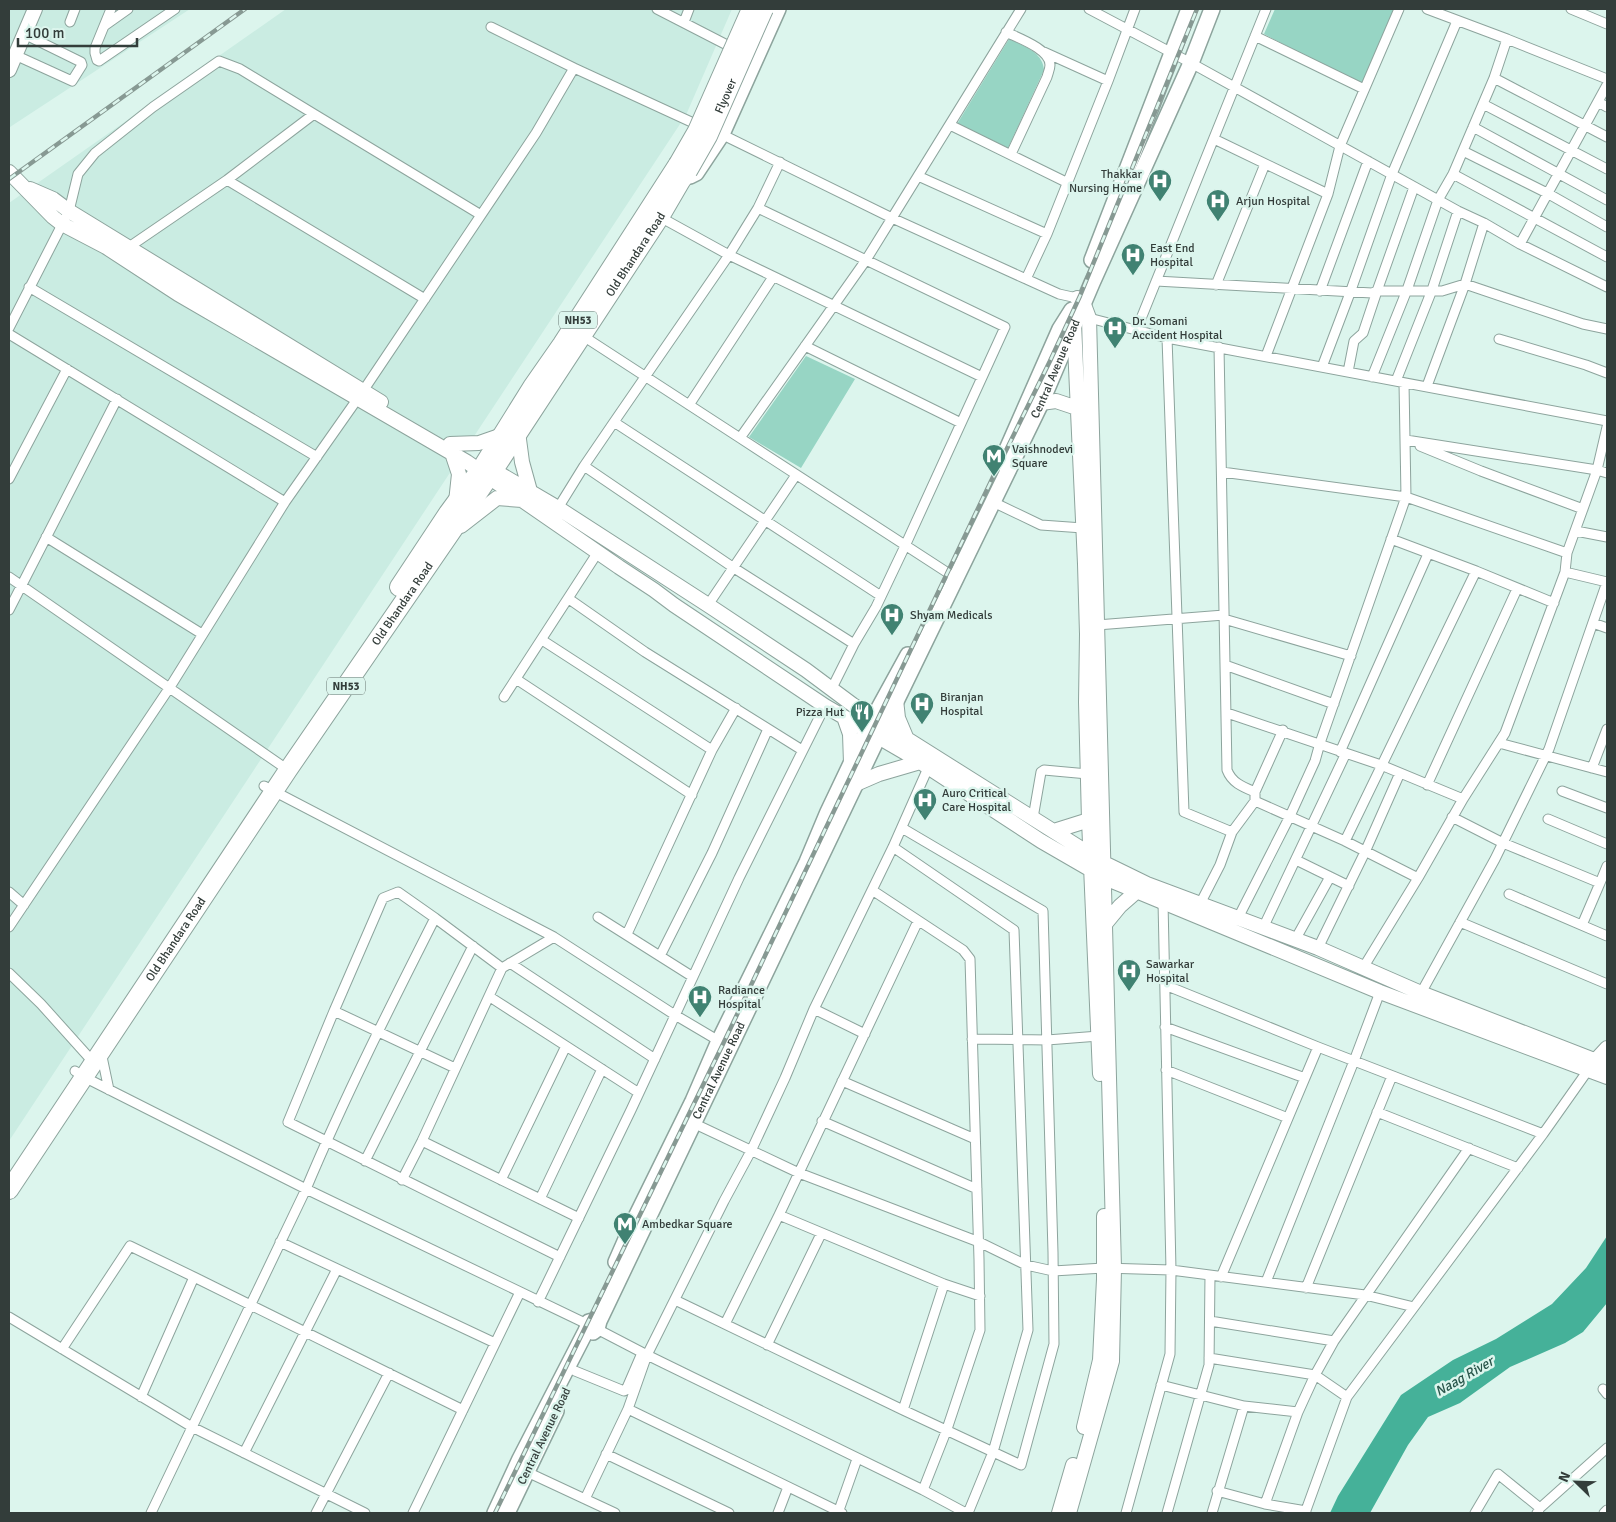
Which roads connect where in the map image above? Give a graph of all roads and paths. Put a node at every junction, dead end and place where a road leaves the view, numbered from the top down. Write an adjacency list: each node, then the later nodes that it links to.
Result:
1 (26, 9): 37 (main road)
2 (35, 9): 32 (main road)
3 (75, 9): 25 (street)
4 (111, 9): 28 (street)
5 (128, 9): 28 (street)
6 (158, 9): 23 (street)
7 (175, 9): 23 (street)
8 (657, 9): 26 (street)
9 (690, 9): 26 (street)
10 (743, 9): 35 (main road, NH53)
11 (751, 9): 67 (highway, Flyover / NH53, bridge)
12 (764, 9): 67 (highway, Flyover, bridge)
13 (778, 9): 56 (main road, Old Bhandara Road / NH53)
14 (1021, 9): 31 (street)
15 (1089, 9): 30 (street)
16 (1134, 9): 30 (street)
17 (1189, 9): 38 (main road)
18 (1212, 9): 39 (main road, Central Avenue Road)
19 (1266, 9): 33 (street)
20 (1399, 9): 47 (street)
21 (1427, 9): 24 (street)
22 (1571, 9): 27 (street)
23 (163, 17): 28 (street)
24 (1457, 21): 34 (street); 70 (street)
25 (70, 22)
26 (684, 22): 35 (street)
27 (1607, 24)
28 (104, 26)
29 (491, 27): 40 (street)
30 (1126, 29): 38 (street); 44 (street)
31 (1006, 32): 36 (street); 53 (street)
32 (24, 34): 37 (main road); 37 (street)
33 (1255, 36): 46 (street); 47 (street)
34 (1507, 39): 42 (street); 43 (street)
35 (727, 45): 52 (main road, NH53)
36 (1042, 51): 44 (street); 62 (street)
37 (12, 52): 41 (main road)
38 (1172, 53): 39 (street); 113 (main road)
39 (1191, 63): 46 (street); 113 (main road, Central Avenue Road)
40 (574, 68): 52 (street); 84 (street)
41 (9, 70)
42 (1494, 78): 49 (street); 54 (street)
43 (1607, 79)
44 (1108, 81): 74 (street)
45 (1607, 85): 48 (street)
46 (1234, 88): 58 (street); 59 (street)
47 (1364, 89): 59 (street)
48 (1598, 102): 50 (street); 54 (street)
49 (1483, 104): 55 (street); 60 (street)
50 (1607, 107)
51 (314, 114): 73 (street); 82 (street); 84 (street)
52 (693, 123): 56 (street); 67 (main road, NH53)
53 (950, 124): 62 (street); 72 (street)
54 (1585, 125): 57 (street); 60 (street)
55 (1473, 127): 61 (street); 68 (street)
56 (722, 134): 64 (street); 67 (main road, Old Bhandara Road / NH53)
57 (1607, 137)
58 (1214, 138): 65 (street); 99 (street)
59 (1340, 146): 63 (street); 78 (street)
60 (1572, 149): 66 (street); 68 (street)
61 (1463, 151): 71 (street); 77 (street)
62 (1011, 154): 74 (street)
63 (1368, 161): 70 (street); 107 (street)
64 (780, 162): 81 (street); 87 (street)
65 (1266, 164): 78 (street); 101 (street)
66 (1607, 168)
67 (680, 173): 85 (highway, Old Bhandara Road / NH53); 118 (highway, NH53)
68 (1559, 173): 77 (street); 80 (street)
69 (10, 174): 76 (main road)
70 (1392, 174): 75 (street); 109 (street)
71 (1454, 174): 79 (street); 86 (street)
72 (918, 176): 87 (street); 91 (street)
73 (227, 180): 93 (street); 111 (street)
74 (1068, 183): 91 (street)
75 (1414, 186): 79 (street); 108 (street)
76 (25, 187): 82 (main road); 89 (main road)
77 (1547, 193): 86 (street); 90 (street)
78 (1328, 194): 104 (street)
79 (1438, 200): 83 (street); 105 (street)
80 (1607, 200)
81 (758, 208): 94 (street); 96 (street)
82 (69, 210): 89 (street); 93 (main road)
83 (1458, 212): 88 (street); 106 (street)
84 (481, 215): 111 (street)
85 (660, 217): 94 (street); 118 (highway, Old Bhandara Road / NH53)
86 (1534, 217): 92 (street); 95 (street)
87 (892, 218): 96 (street); 98 (street)
88 (1484, 223): 92 (street); 100 (street)
89 (62, 224): 102 (street); 134 (main road)
90 (1607, 227)
91 (1047, 234): 98 (street)
92 (1520, 244): 103 (street)
93 (129, 247): 134 (main road)
94 (729, 255): 97 (street); 130 (street)
95 (1607, 257)
96 (866, 260): 112 (street); 131 (street)
97 (773, 277): 112 (street); 137 (street)
98 (1026, 279): 110 (street)
99 (1156, 281): 101 (street); 117 (street)
100 (1465, 284): 106 (street); 116 (street); 133 (street)
101 (1216, 285): 104 (street)
102 (29, 287): 115 (street); 147 (street)
103 (1607, 287)
104 (1292, 289): 107 (street); 124 (street)
105 (1406, 290): 106 (street); 108 (street); 129 (street)
106 (1432, 290): 132 (street)
107 (1320, 291): 109 (street)
108 (1377, 291): 109 (street); 127 (street)
109 (1350, 293): 125 (street)
110 (1059, 294): 113 (street); 113 (street)
111 (425, 299): 134 (street)
112 (834, 305): 122 (street); 131 (street)
113 (1076, 309): 114 (main road); 136 (main road, Central Avenue Road); 138 (main road); 176 (main road)
114 (1090, 318): 117 (street); 190 (main road)
115 (9, 328)
116 (1607, 329)
117 (1136, 331): 120 (street)
118 (577, 332): 130 (street); 143 (highway, Old Bhandara Road / NH53)
119 (9, 334): 126 (street)
120 (1168, 338): 123 (street); 188 (street)
121 (1499, 339): 128 (street)
122 (805, 346): 141 (street); 144 (street)
123 (1219, 347): 124 (street); 151 (street)
124 (1266, 356): 125 (street)
125 (1322, 367): 127 (street)
126 (67, 369): 135 (street); 154 (street)
127 (1348, 372): 129 (street)
128 (1607, 373)
129 (1372, 376): 132 (street)
130 (644, 377): 137 (street); 140 (street)
131 (982, 377): 141 (street)
132 (1400, 382): 133 (street); 145 (street)
133 (1427, 386): 139 (street)
134 (360, 395): 146 (main road); 147 (street)
135 (117, 400): 157 (street); 166 (street)
136 (1040, 403): 138 (main road); 159 (main road, Central Avenue Road)
137 (689, 405): 144 (street)
138 (1077, 408): 163 (main road)
139 (1607, 421)
140 (614, 422): 148 (street); 162 (street)
141 (961, 424): 169 (street)
142 (1607, 427): 150 (street)
143 (510, 434): 146 (main road); 149 (highway, Old Bhandara Road / NH53); 155 (main road)
144 (740, 438): 153 (street)
145 (1406, 440): 150 (street); 156 (street); 161 (street)
146 (451, 448): 149 (main road); 158 (main road)
147 (317, 457): 157 (street)
148 (584, 466): 160 (street); 173 (street)
149 (487, 470): 155 (main road); 158 (highway, NH53); 165 (highway, Old Bhandara Road / NH53)
150 (1597, 470): 152 (street); 161 (street)
151 (1222, 472): 156 (street); 187 (street)
152 (1607, 474)
153 (796, 475): 162 (street); 169 (street)
154 (9, 479)
155 (526, 496): 160 (main road); 165 (main road); 170 (main road)
156 (1406, 496): 168 (street); 171 (street)
157 (285, 502): 192 (street)
158 (456, 502): 181 (highway, NH53)
159 (993, 502): 163 (street); 201 (main road, Central Avenue Road)
160 (558, 508): 185 (main road)
161 (1583, 510): 164 (street)
162 (766, 521): 173 (street); 182 (street)
163 (1083, 528): 226 (main road)
164 (1576, 531): 167 (street); 171 (street)
165 (448, 536): 181 (highway, Old Bhandara Road / NH53)
166 (46, 537): 179 (street); 192 (street)
167 (1607, 537)
168 (1391, 539): 172 (street); 195 (street)
169 (905, 546): 176 (street); 182 (street)
170 (598, 552): 183 (street); 204 (main road)
171 (1567, 553): 175 (street)
172 (1428, 554): 174 (street); 217 (street)
173 (734, 568): 185 (street); 194 (street)
174 (1476, 572): 180 (street); 221 (street)
175 (1565, 572): 178 (street); 184 (street)
176 (948, 573): 201 (main road)
177 (9, 577): 179 (street)
178 (1607, 582): 189 (street)
179 (22, 585): 186 (street); 198 (street)
180 (1517, 589): 184 (street); 228 (street)
181 (401, 594): 222 (highway, Old Bhandara Road / NH53)
182 (881, 596): 194 (street)
183 (569, 599): 193 (street); 205 (street)
184 (1554, 603): 214 (street)
185 (708, 605): 199 (main road)
186 (9, 610)
187 (1224, 617): 188 (street); 195 (street); 196 (street)
188 (1177, 620): 190 (street); 243 (street)
189 (1593, 624): 191 (street); 218 (street)
190 (1097, 625): 251 (main road)
191 (1607, 628)
192 (202, 634): 198 (street)
193 (542, 640): 197 (street); 215 (street)
194 (854, 644): 199 (street)
195 (1351, 656): 202 (street)
196 (1225, 665): 202 (street); 206 (street)
197 (516, 679): 200 (street); 231 (street)
198 (170, 687): 222 (street); 265 (street)
199 (831, 690): 203 (main road)
200 (504, 698)
201 (890, 699): 203 (main road); 208 (main road); 212 (main road)
202 (1334, 704): 213 (street)
203 (852, 705): 208 (main road)
204 (825, 706): 207 (main road); 216 (street)
205 (736, 708): 209 (street); 215 (street)
206 (1228, 712): 211 (street); 232 (street)
207 (844, 717): 208 (main road); 219 (main road)
208 (876, 727): 212 (main road); 219 (main road); 220 (main road); 227 (main road, Central Avenue Road)
209 (768, 729): 216 (street); 281 (street)
210 (1607, 729): 223 (street)
211 (1283, 730): 213 (street); 232 (street)
212 (906, 737): 237 (main road)
213 (1320, 743): 217 (street); 235 (street)
214 (1499, 743): 218 (street); 233 (street)
215 (712, 750): 231 (street)
216 (802, 750): 286 (street)
217 (1343, 753): 221 (street); 240 (street)
218 (1546, 755): 223 (street); 245 (street)
219 (851, 764): 303 (main road)
220 (924, 765): 227 (main road); 241 (street); 253 (main road)
221 (1381, 765): 225 (street); 244 (street)
222 (284, 767): 229 (highway, Old Bhandara Road / NH53)
223 (1592, 768): 224 (street)
224 (1607, 772)
225 (1400, 773): 228 (street); 248 (street)
226 (1088, 774): 237 (street); 239 (main road)
227 (856, 784): 324 (main road, Central Avenue Road)
228 (1427, 785): 233 (street)
229 (269, 788): 277 (street); 310 (highway, Old Bhandara Road / NH53)
230 (1562, 791): 234 (street)
231 (692, 795): 275 (street)
232 (1255, 797): 235 (street); 243 (street)
233 (1463, 799): 236 (street)
234 (1607, 808)
235 (1290, 816): 240 (street); 268 (street)
236 (1452, 817): 245 (street); 256 (street)
237 (1033, 818): 242 (main road)
238 (1548, 819): 246 (street)
239 (1089, 820): 242 (main road); 249 (main road)
240 (1312, 827): 244 (street); 250 (street)
241 (902, 828): 247 (street); 302 (street)
242 (1054, 831): 249 (main road)
243 (1232, 832): 264 (street)
244 (1345, 841): 248 (street)
245 (1503, 843): 257 (street); 270 (street)
246 (1607, 844)
247 (893, 847): 259 (street); 301 (street)
248 (1366, 852): 256 (street); 258 (street)
249 (1090, 854): 251 (main road); 253 (main road)
250 (1296, 860): 254 (street); 274 (street)
251 (1104, 863): 255 (main road); 264 (main road)
252 (1607, 866): 257 (street)
253 (1091, 869): 255 (main road); 299 (main road)
254 (1330, 877): 258 (street); 278 (street)
255 (1105, 878): 261 (main road); 271 (main road)
256 (1418, 878): 283 (street)
257 (1600, 883): 272 (street)
258 (1349, 886): 280 (street)
259 (872, 890): 269 (street); 293 (street)
260 (9, 892): 265 (street)
261 (1136, 892): 263 (main road); 271 (main road)
262 (1509, 894): 272 (street)
263 (1163, 902): 287 (main road); 289 (street)
264 (1200, 904): 268 (main road)
265 (24, 905): 273 (street)
266 (598, 917): 275 (street)
267 (435, 918): 279 (street); 294 (street); 297 (street)
268 (1238, 918): 274 (main road)
269 (918, 920): 298 (street); 300 (street)
270 (1460, 922): 288 (street); 291 (street)
271 (1106, 923): 348 (main road)
272 (1582, 925): 276 (street)
273 (9, 927)
274 (1263, 928): 278 (main road)
275 (627, 934): 281 (street)
276 (1607, 936)
277 (554, 937): 282 (street); 295 (street)
278 (1294, 940): 280 (main road)
279 (473, 946): 282 (street); 307 (street)
280 (1318, 948): 283 (main road)
281 (660, 956): 286 (street)
282 (506, 965): 292 (street); 308 (street)
283 (1364, 968): 285 (main road); 287 (main road)
284 (9, 973): 310 (street)
285 (1385, 976): 290 (main road); 291 (main road)
286 (693, 977): 295 (street)
287 (1356, 982): 290 (main road)
288 (1607, 984)
289 (1164, 985): 296 (street); 305 (street)
290 (1380, 992): 309 (street); 311 (main road)
291 (1421, 993): 311 (main road)
292 (490, 997): 304 (street); 312 (street)
293 (814, 1009): 298 (street); 330 (street)
294 (334, 1011): 297 (street); 328 (street)
295 (675, 1015): 303 (street); 308 (street)
296 (1165, 1027): 314 (street); 317 (street)
297 (377, 1031): 307 (street); 328 (street)
298 (865, 1034): 318 (street)
299 (1099, 1036): 302 (street); 348 (main road)
300 (972, 1039): 301 (street); 326 (street)
301 (1018, 1039): 302 (street); 347 (street)
302 (1046, 1040): 351 (street)
303 (719, 1041): 368 (main road)
304 (566, 1046): 313 (street); 336 (street)
305 (1318, 1047): 309 (street); 317 (street)
306 (1607, 1048): 311 (main road)
307 (421, 1052): 312 (street); 331 (street)
308 (655, 1059): 320 (street)
309 (1354, 1061): 315 (street); 355 (street)
310 (88, 1063): 319 (street); 319 (street); 333 (highway, NH53); 339 (highway, Old Bhandara Road / NH53)
311 (1597, 1066): 316 (main road); 325 (street)
312 (455, 1068): 327 (street)
313 (602, 1069): 320 (street); 340 (street)
314 (1166, 1070): 322 (street); 350 (street)
315 (1392, 1076): 321 (street); 325 (street)
316 (1607, 1077)
317 (1305, 1078): 322 (street)
318 (842, 1081): 323 (street); 326 (street)
319 (108, 1090): 337 (street)
320 (639, 1093): 342 (street)
321 (1377, 1112): 329 (street); 357 (street)
322 (1288, 1118): 354 (street)
323 (822, 1121): 334 (street); 338 (street)
324 (693, 1124): 330 (street); 368 (main road, Central Avenue Road)
325 (1543, 1134): 332 (street)
326 (975, 1139): 338 (street)
327 (422, 1141): 335 (street); 336 (street)
328 (326, 1142): 331 (street); 337 (street)
329 (1469, 1148): 332 (street); 359 (street)
330 (751, 1151): 334 (street); 361 (street)
331 (365, 1161): 335 (street)
332 (1518, 1168): 364 (street)
333 (9, 1169)
334 (799, 1173): 341 (street); 345 (street)
335 (402, 1180): 346 (street)
336 (501, 1180): 340 (street)
337 (306, 1188): 344 (street); 358 (street)
338 (977, 1189): 345 (street)
339 (9, 1190)
340 (540, 1199): 342 (street)
341 (779, 1215): 343 (street); 367 (street)
342 (578, 1218): 346 (street)
343 (821, 1234): 356 (street); 372 (street)
344 (280, 1242): 349 (street); 363 (street)
345 (979, 1242): 347 (street); 360 (street)
346 (560, 1257): 362 (street)
347 (1026, 1265): 351 (street); 391 (street)
348 (1109, 1268): 350 (street); 351 (street); 416 (main road); 417 (main road)
349 (337, 1269): 369 (street); 371 (street)
350 (1170, 1270): 352 (street); 379 (street)
351 (1053, 1271): 391 (street)
352 (1210, 1275): 354 (street); 366 (street)
353 (194, 1277): 363 (street); 373 (street); 381 (street)
354 (1221, 1277): 355 (street)
355 (1266, 1282): 357 (street)
356 (944, 1284): 360 (street); 386 (street)
357 (1306, 1288): 359 (street)
358 (520, 1292): 362 (street); 371 (street)
359 (1365, 1295): 364 (street); 370 (street)
360 (980, 1296): 389 (street)
361 (675, 1300): 367 (street); 374 (street)
362 (538, 1302): 368 (street)
363 (250, 1304): 369 (street); 388 (street)
364 (1414, 1307): 382 (street)
365 (9, 1317): 373 (street)
366 (1210, 1321): 370 (street); 375 (street)
367 (725, 1324): 372 (street)
368 (592, 1327): 374 (street); 376 (main road, Central Avenue Road); 409 (main road)
369 (305, 1332): 377 (street); 392 (street)
370 (1334, 1341): 378 (street)
371 (495, 1343): 385 (street)
372 (767, 1344): 386 (street)
373 (62, 1349): 381 (street)
374 (645, 1354): 376 (street); 384 (street); 394 (street)
375 (1209, 1358): 378 (street); 380 (street)
376 (576, 1370): 395 (main road, Central Avenue Road)
377 (388, 1373): 385 (street); 399 (street)
378 (1315, 1375): 382 (street); 387 (street)
379 (1161, 1385): 380 (street); 418 (street)
380 (1200, 1395): 383 (street); 419 (street)
381 (141, 1397): 388 (street)
382 (1347, 1397): 404 (street)
383 (1244, 1406): 387 (street); 398 (street)
384 (628, 1408): 393 (street); 396 (street)
385 (463, 1410): 408 (street)
386 (903, 1410): 389 (street)
387 (1298, 1412): 401 (street)
388 (192, 1427): 392 (street); 405 (street)
389 (947, 1429): 391 (street); 397 (street)
390 (1607, 1448): 402 (street)
391 (993, 1452): 415 (street)
392 (244, 1453): 399 (street)
393 (606, 1454): 400 (street); 412 (street)
394 (857, 1459): 397 (street); 414 (street)
395 (527, 1472): 400 (street); 410 (main road, Central Avenue Road)
396 (788, 1487): 413 (street); 414 (street)
397 (923, 1490): 415 (street)
398 (1217, 1491): 401 (street); 420 (street)
399 (326, 1494): 406 (street); 407 (street)
400 (585, 1499): 411 (street)
401 (1265, 1504): 404 (street)
402 (1539, 1510): 421 (street)
403 (1607, 1510): 422 (street)
404 (1306, 1512)
405 (150, 1513)
406 (316, 1513)
407 (365, 1513)
408 (413, 1513)
409 (495, 1513)
410 (507, 1513)
411 (615, 1513)
412 (729, 1513)
413 (778, 1513)
414 (840, 1513)
415 (967, 1513)
416 (1059, 1513)
417 (1069, 1513)
418 (1126, 1513)
419 (1168, 1513)
420 (1212, 1513)
421 (1475, 1513)
422 (1604, 1513)

